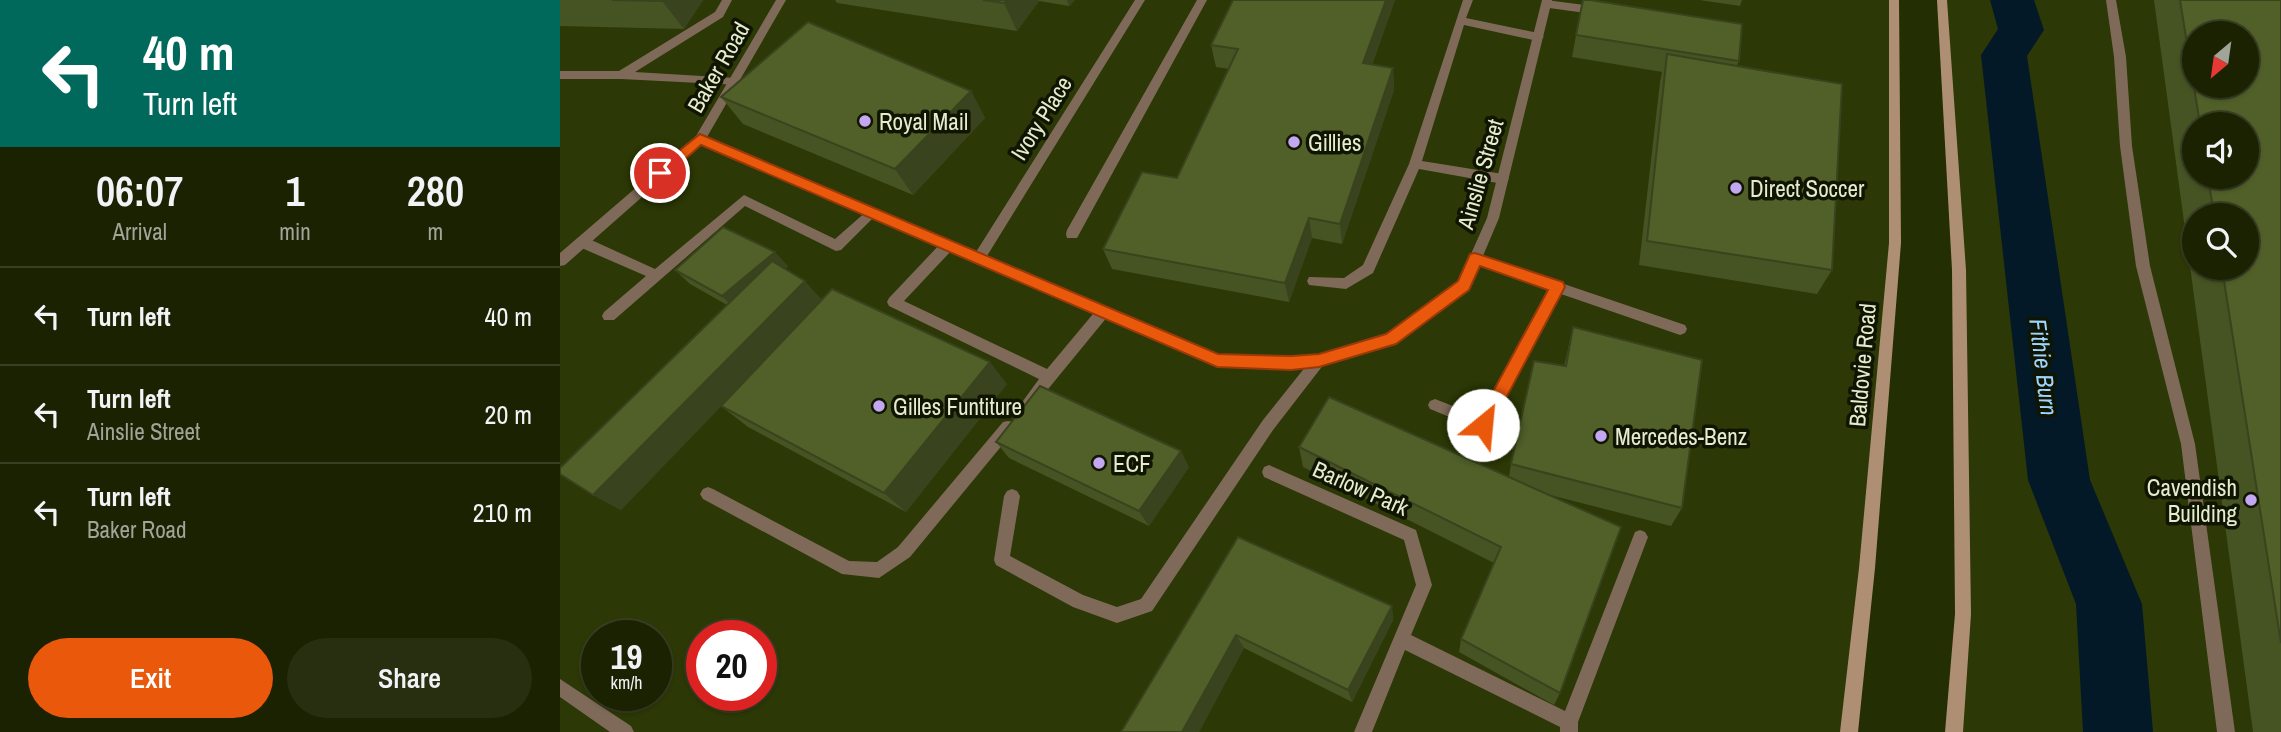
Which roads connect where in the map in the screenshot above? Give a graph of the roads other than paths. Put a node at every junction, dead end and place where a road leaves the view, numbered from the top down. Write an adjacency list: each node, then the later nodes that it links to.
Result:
1 (727, 0): 14 (street)
2 (781, 0): 15 (street, Baker Road)
3 (1140, 0): 24 (street, Ivory Place)
4 (1202, 0): 20 (street)
5 (1468, 0): 11 (street)
6 (1894, 0): 44 (main road, Baldovie Road)
7 (1941, 0): 45 (main road)
8 (2111, 0): 46 (street)
9 (1546, 2): 10 (street); 12 (street, Ainslie Street)
10 (1616, 13)
11 (1460, 20): 12 (street); 17 (street)
12 (1538, 37): 18 (street, Ainslie Street)
13 (560, 75): 14 (street)
14 (621, 75): 15 (street)
15 (735, 82): 16 (street, Baker Road)
16 (700, 139): 19 (street, Ainslie Street); 21 (street, Baker Road)
17 (1415, 164): 18 (street); 27 (street)
18 (1503, 179): 23 (street, Ainslie Street)
19 (872, 213): 22 (street, Ainslie Street); 26 (street)
20 (1072, 234)
21 (582, 242): 25 (street, Baker Road); 26 (street)
22 (947, 246): 24 (street, Ainslie Street); 33 (street)
23 (1475, 258): 28 (street); 32 (street, Ainslie Street)
24 (978, 259): 29 (street, Ainslie Street)
25 (561, 260)
26 (657, 275): 30 (street)
27 (1314, 281)
28 (1558, 287): 31 (street); 34 (street)
29 (1103, 312): 32 (street, Ainslie Street); 33 (street)
30 (609, 316)
31 (1680, 329)
32 (1319, 360): 37 (street)
33 (1049, 377): 36 (street)
34 (1435, 405)
35 (1269, 472): 39 (street, Barlow Park)
36 (708, 494)
37 (1012, 496)
38 (1640, 537): 41 (street)
39 (1403, 640): 41 (street); 43 (street, Barlow Park)
40 (560, 687): 42 (street)
41 (1569, 727)
42 (625, 732)
43 (1363, 732)
44 (1849, 732)
45 (1954, 732)
46 (2226, 732)

